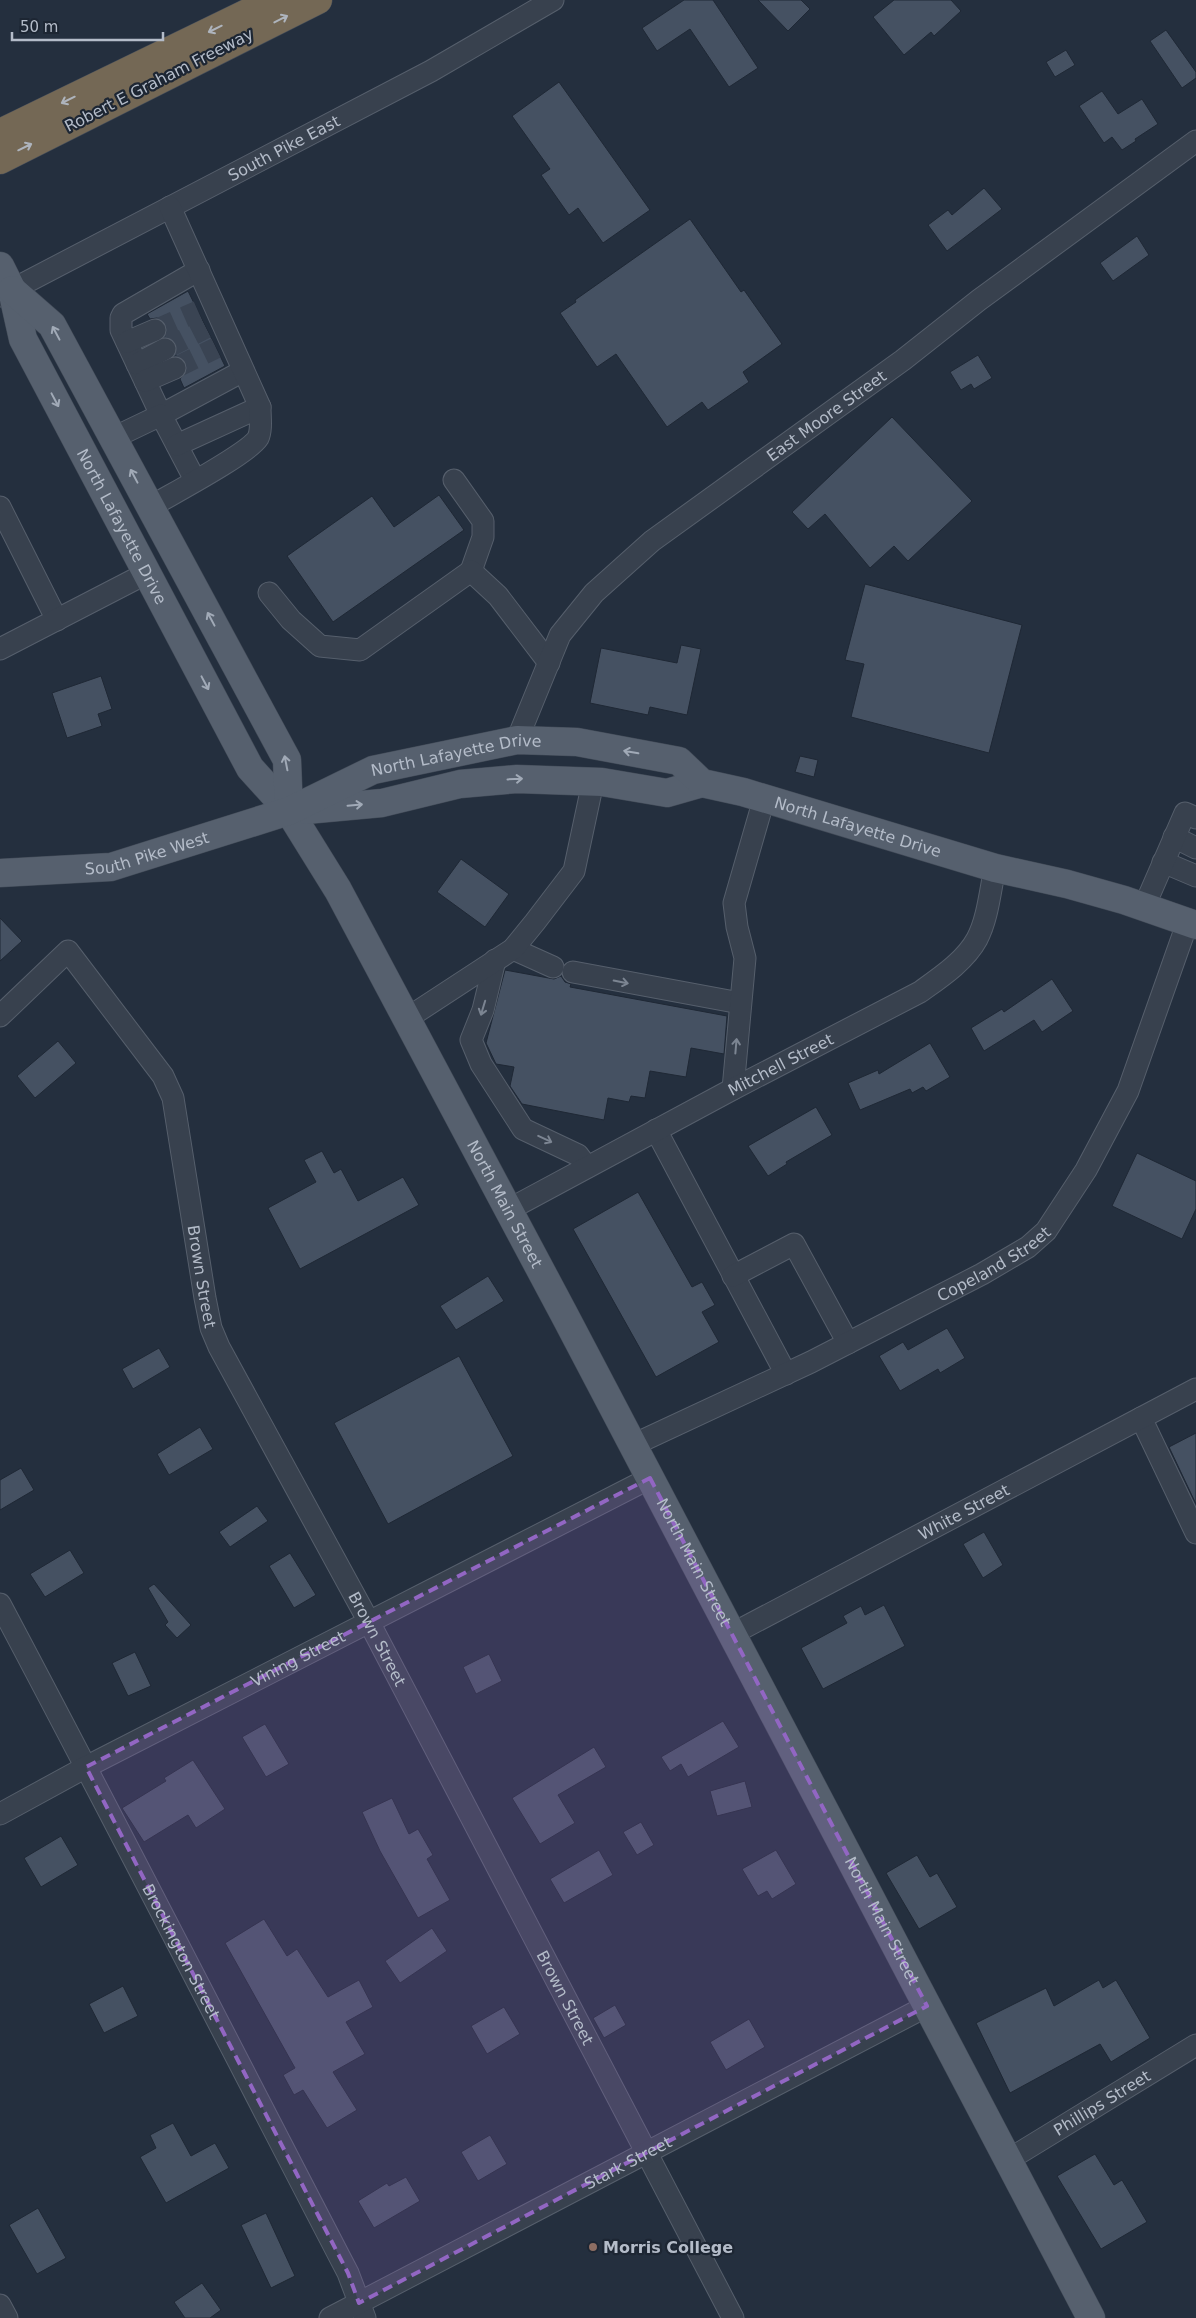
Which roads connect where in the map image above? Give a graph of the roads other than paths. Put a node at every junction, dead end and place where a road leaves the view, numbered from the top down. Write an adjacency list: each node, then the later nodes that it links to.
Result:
1 (274, 0): 4 (highway, Robert E Graham Freeway, one-way to 4)
2 (318, 0): 4 (highway, Robert E Graham Freeway, one-way to 2)
3 (553, 0): 8 (street, South Pike East)
4 (44, 124): 5 (highway, Robert E Graham Freeway); 7 (highway, Robert E Graham Freeway, one-way to 4)
5 (0, 133)
6 (1196, 141): 31 (street, East Moore Street)
7 (0, 160)
8 (170, 207): 10 (street); 11 (street, South Pike East)
9 (0, 266): 11 (main road)
10 (199, 270): 13 (street); 16 (street)
11 (6, 293): 20 (main road, one-way to 11); 27 (main road, North Lafayette Drive, one-way to 27)
12 (155, 330): 13 (street)
13 (127, 342): 17 (street)
14 (165, 349): 17 (street)
15 (175, 368): 17 (street)
16 (244, 371): 18 (street); 19 (street)
17 (141, 372): 19 (street)
18 (260, 407): 21 (street); 22 (street)
19 (161, 415): 20 (street); 21 (street)
20 (113, 438): 24 (main road, one-way to 20)
21 (177, 445): 22 (street)
22 (195, 480): 24 (street)
23 (454, 480): 26 (street)
24 (150, 507): 36 (main road, one-way to 24)
25 (0, 508): 29 (street)
26 (471, 571): 28 (street); 31 (street)
27 (147, 573): 29 (street); 36 (main road, North Lafayette Drive, one-way to 36)
28 (269, 593)
29 (57, 620): 30 (street)
30 (0, 649)
31 (549, 663): 32 (street, East Moore Street)
32 (517, 740): 34 (main road, North Lafayette Drive, one-way to 32); 36 (main road, North Lafayette Drive)
33 (593, 782): 34 (main road); 36 (main road, one-way to 33); 46 (street)
34 (702, 783): 35 (main road, North Lafayette Drive)
35 (764, 799): 41 (main road, North Lafayette Drive); 48 (street)
36 (289, 811): 42 (main road, South Pike West); 50 (main road, North Main Street)
37 (1196, 818): 38 (street)
38 (1174, 838): 39 (street); 40 (street)
39 (1196, 848)
40 (1164, 862): 43 (street); 44 (street)
41 (995, 868): 44 (main road, North Lafayette Drive); 51 (street, Mitchell Street)
42 (0, 873)
43 (1196, 876)
44 (1144, 907): 45 (main road, North Lafayette Drive)
45 (1192, 923): 56 (street, Copeland Street)
46 (513, 949): 47 (street); 48 (street, one-way to 48)
47 (495, 960): 50 (street); 53 (street, one-way to 53)
48 (740, 1003): 51 (street, one-way to 48)
49 (0, 1016): 64 (street, Brown Street)
50 (406, 1019): 54 (main road, North Main Street)
51 (733, 1088): 52 (street, Mitchell Street)
52 (656, 1130): 53 (street, Mitchell Street); 55 (street)
53 (587, 1167): 54 (street, Mitchell Street)
54 (508, 1210): 60 (main road, North Main Street)
55 (733, 1276): 56 (street); 57 (street)
56 (848, 1343): 57 (street, Copeland Street)
57 (786, 1374): 60 (street, Copeland Street)
58 (1196, 1389): 59 (street, White Street)
59 (1140, 1418): 62 (street); 65 (street, White Street)
60 (633, 1445): 61 (main road, North Main Street)
61 (650, 1478): 64 (street, Vining Street); 65 (main road, North Main Street)
62 (1196, 1533)
63 (0, 1604): 66 (street, Brockington Street)
64 (370, 1622): 66 (street, Vining Street); 70 (street, Brown Street)
65 (732, 1634): 68 (main road, North Main Street)
66 (86, 1767): 67 (street, Vining Street); 73 (street, Brockington Street)
67 (0, 1814)
68 (927, 2006): 70 (street, Stark Street); 71 (main road, North Main Street)
69 (1196, 2045): 71 (street, Phillips Street)
70 (646, 2153): 73 (street, Stark Street); 76 (street, Brown Street)
71 (1008, 2160): 77 (main road, North Main Street)
72 (0, 2306): 74 (street)
73 (362, 2310): 75 (street, Stark Street)
74 (7, 2318)
75 (330, 2318)
76 (733, 2318)
77 (1091, 2318)

